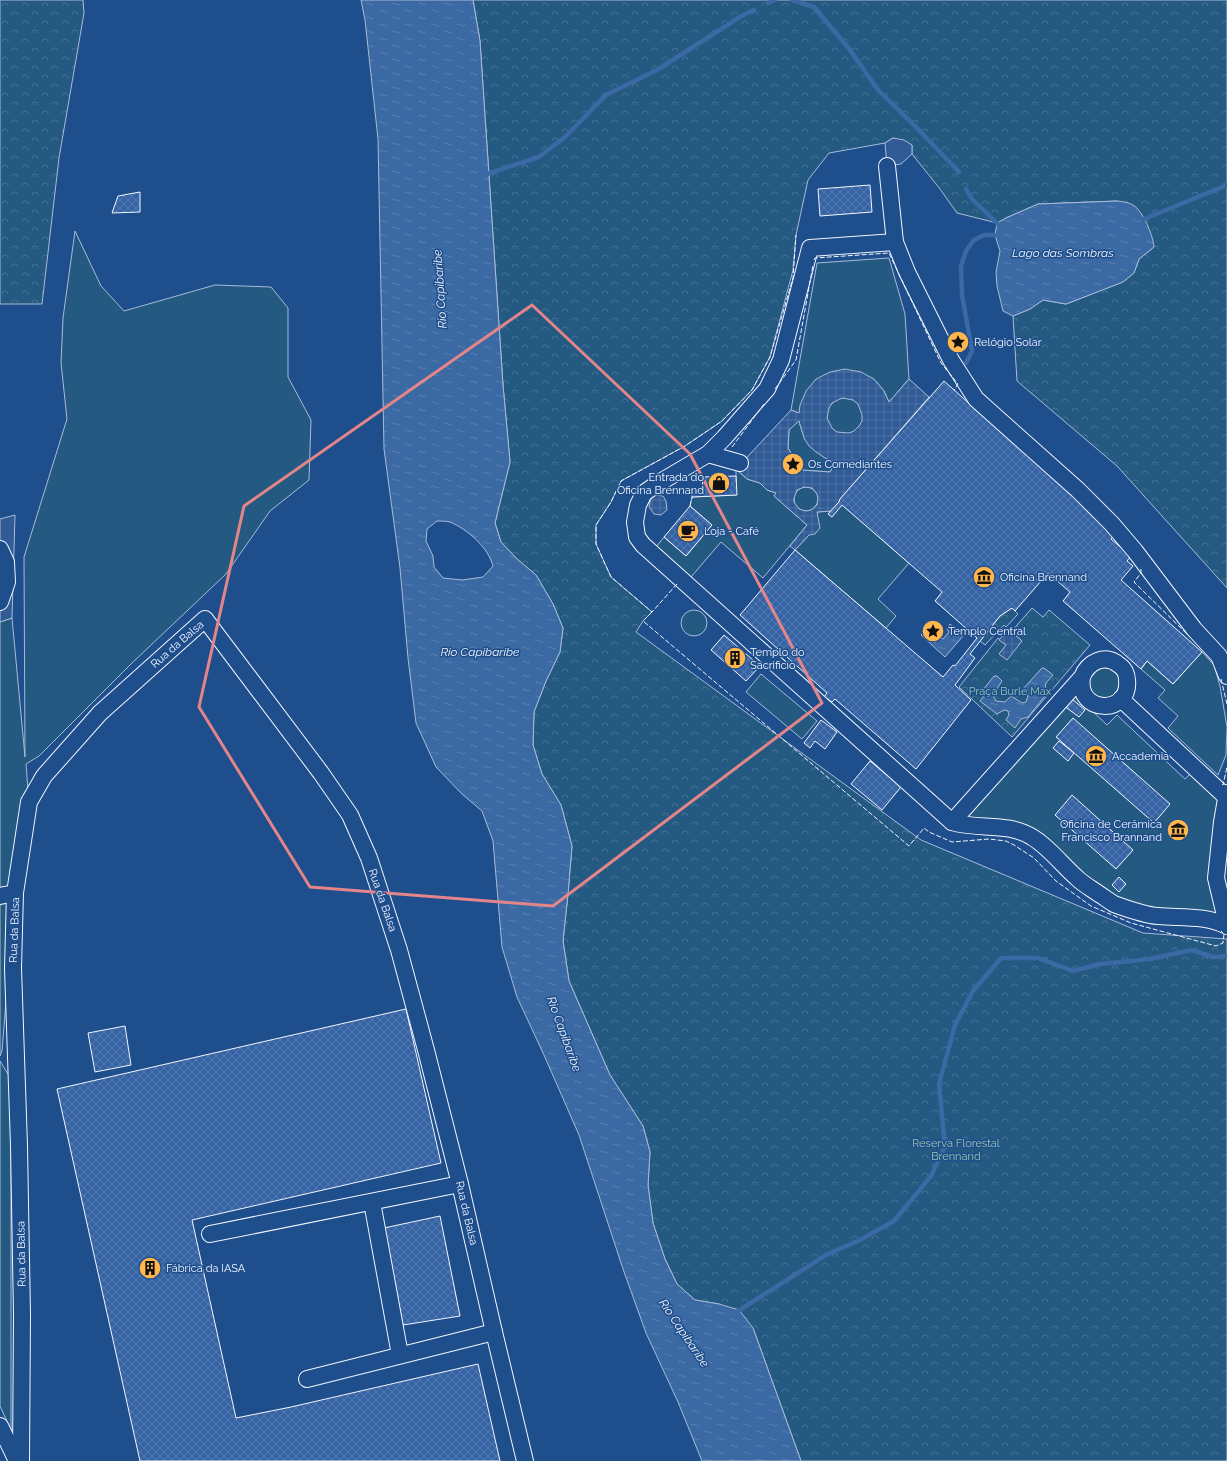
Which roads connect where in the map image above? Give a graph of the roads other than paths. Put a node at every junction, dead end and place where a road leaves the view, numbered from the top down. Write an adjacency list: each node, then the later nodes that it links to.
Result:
1 (887, 166): 2 (street)
2 (895, 242): 3 (street); 7 (street)
3 (708, 454): 4 (street); 11 (street)
4 (740, 463)
5 (0, 549): 6 (street)
6 (0, 602)
7 (1227, 676)
8 (1082, 677): 9 (street); 9 (street); 11 (street)
9 (1121, 700): 10 (street)
10 (1227, 795): 13 (street)
11 (952, 822): 13 (street)
12 (8, 895): 14 (street, Rua da Balsa); 22 (street, Rua da Balsa)
13 (1227, 925)
14 (460, 1184): 15 (street); 17 (street, Rua da Balsa)
15 (372, 1202): 16 (street); 18 (street)
16 (210, 1234)
17 (494, 1332): 18 (street); 23 (street, Rua da Balsa)
18 (400, 1355): 19 (street)
19 (307, 1379)
20 (0, 1426): 21 (street)
21 (17, 1461)
22 (21, 1461)
23 (525, 1461)

